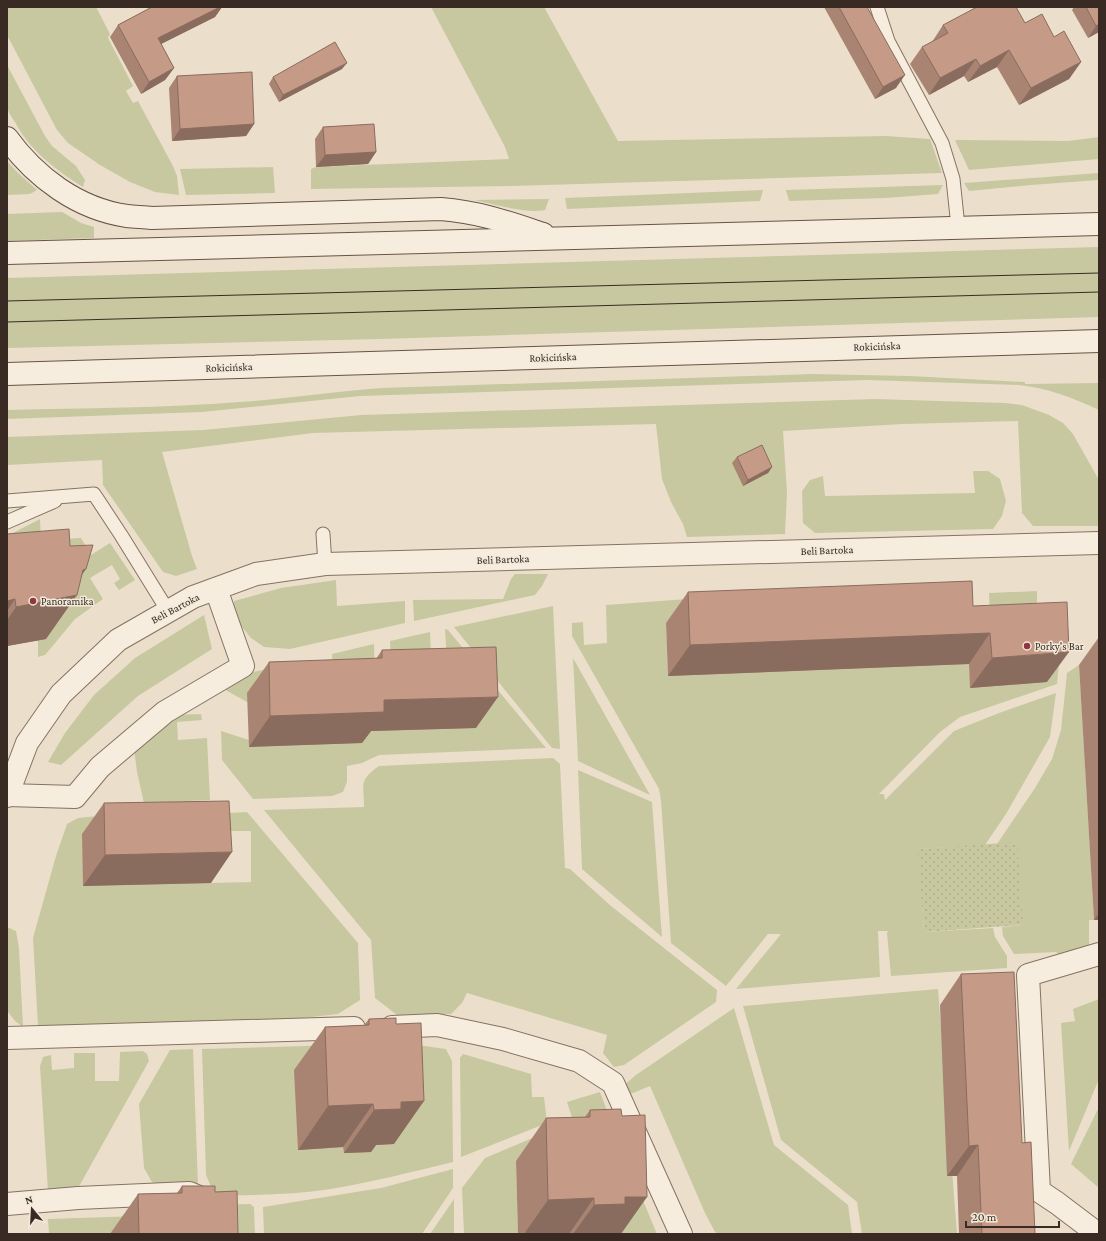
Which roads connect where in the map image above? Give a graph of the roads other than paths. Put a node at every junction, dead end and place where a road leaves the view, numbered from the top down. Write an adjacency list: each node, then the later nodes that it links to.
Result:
1 (877, 7): 4 (lane)
2 (7, 138): 5 (street)
3 (1099, 224): 4 (street)
4 (958, 227): 5 (street)
5 (558, 238): 6 (street)
6 (7, 253)
7 (1099, 340): 8 (street, Rokicińska)
8 (7, 374)
9 (66, 497): 10 (lane); 11 (lane); 16 (lane)
10 (7, 501)
11 (7, 522)
12 (323, 534): 14 (lane)
13 (1099, 542): 14 (street, Beli Bartoka)
14 (325, 564): 15 (street, Beli Bartoka)
15 (216, 589): 16 (street, Beli Bartoka); 17 (street)
16 (168, 611): 17 (street, Beli Bartoka)
17 (7, 796)
18 (1099, 954): 23 (street)
19 (7, 1038): 22 (street)
20 (204, 1199): 21 (street)
21 (7, 1204)
22 (681, 1234)
23 (1098, 1234)

